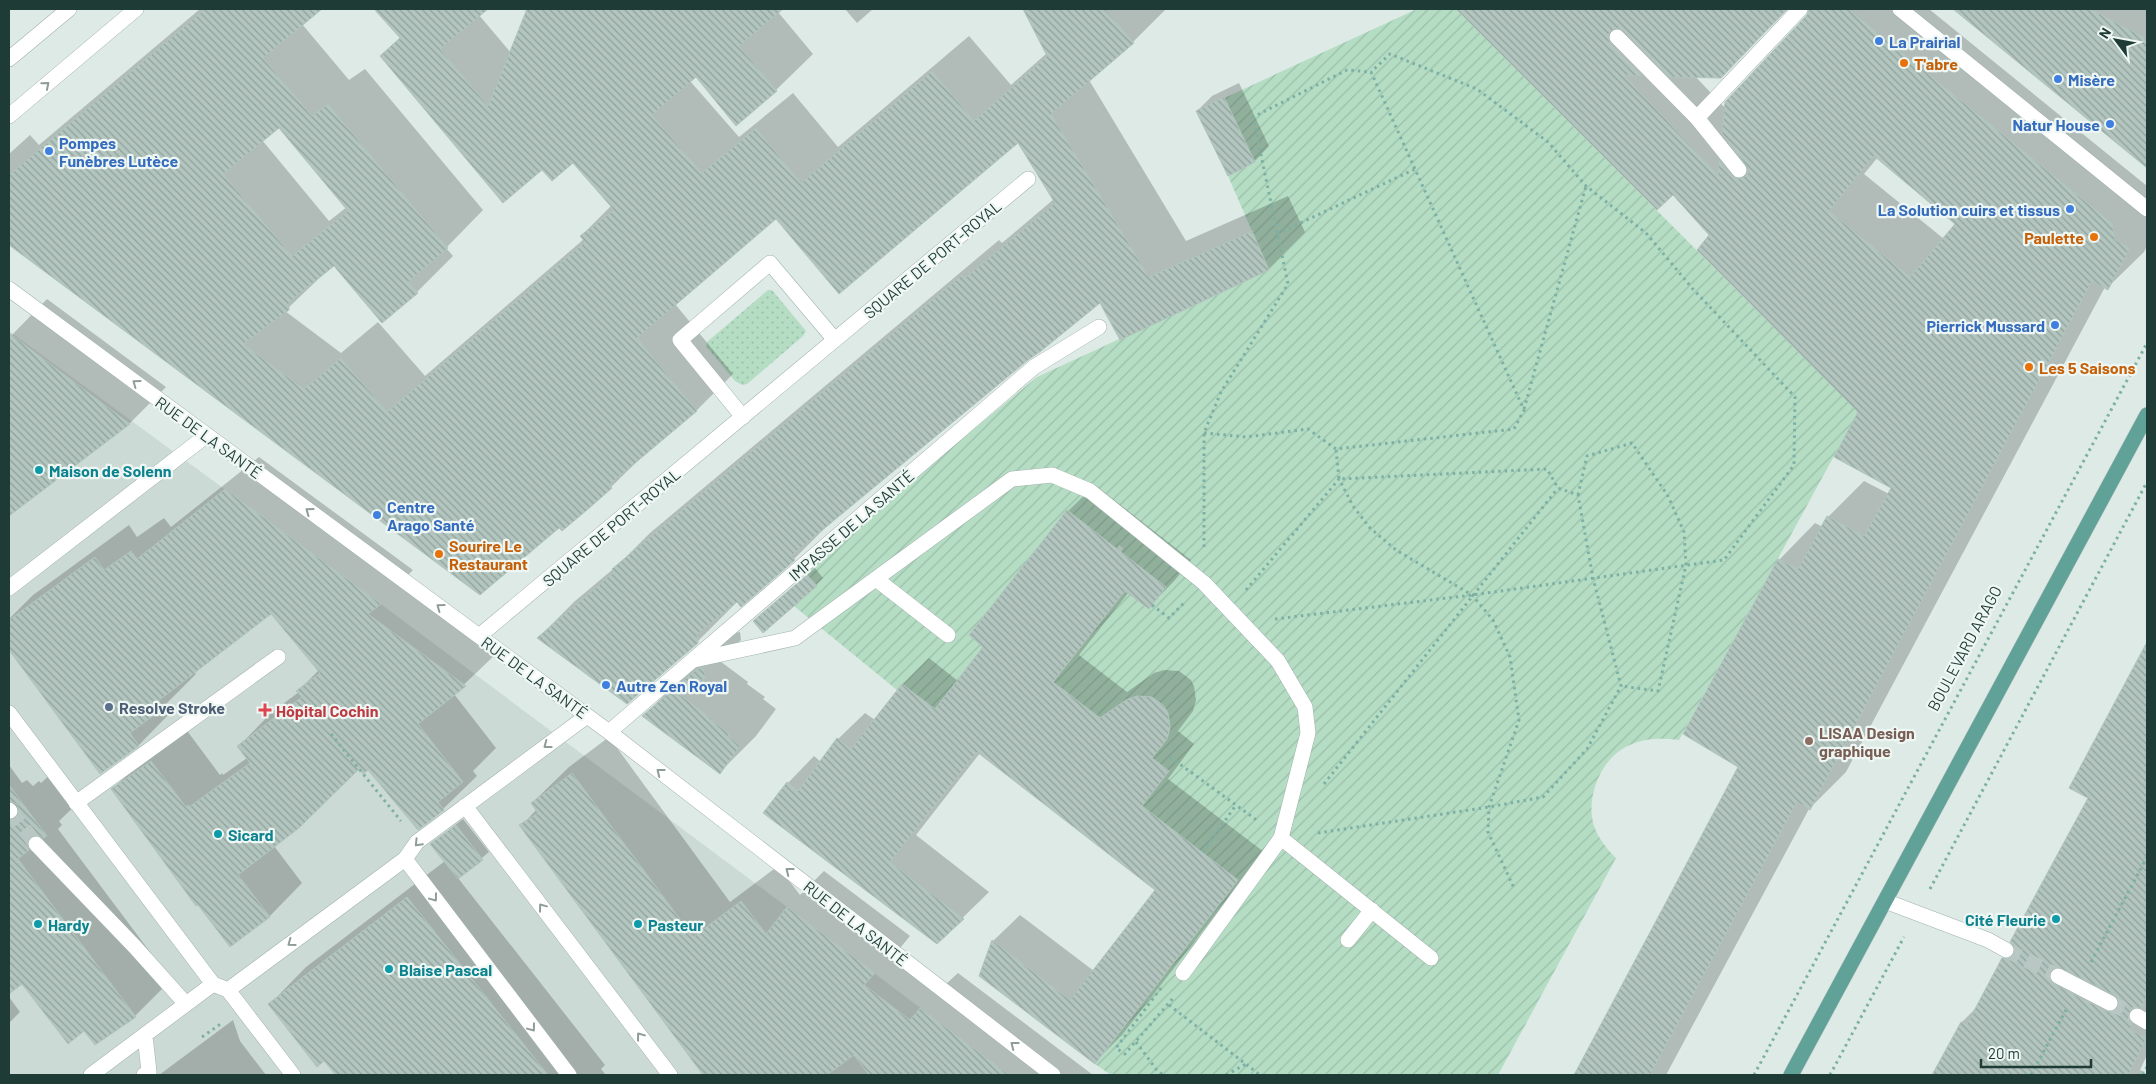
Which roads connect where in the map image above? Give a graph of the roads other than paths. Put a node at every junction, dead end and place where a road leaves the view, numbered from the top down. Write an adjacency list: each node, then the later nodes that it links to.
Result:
1 (68, 9): 6 (street)
2 (136, 9): 7 (street, one-way to 2)
3 (1800, 9): 8 (street)
4 (1900, 9): 11 (street)
5 (1617, 37): 8 (street)
6 (9, 59)
7 (9, 116)
8 (1697, 118): 9 (street)
9 (1739, 170)
10 (1028, 179): 14 (street, SQUARE DE PORT-ROYAL)
11 (2147, 209)
12 (9, 289): 17 (street, RUE DE LA SANTÉ, one-way to 12)
13 (1099, 327): 23 (street, IMPASSE DE LA SANTÉ)
14 (835, 340): 16 (street, SQUARE DE PORT-ROYAL); 16 (street)
15 (2147, 415): 32 (main road)
16 (743, 417): 21 (street, SQUARE DE PORT-ROYAL)
17 (207, 435): 19 (street); 21 (street, RUE DE LA SANTÉ, one-way to 17)
18 (876, 579): 20 (street); 23 (street); 29 (street)
19 (9, 588)
20 (948, 635)
21 (479, 636): 25 (street, RUE DE LA SANTÉ)
22 (278, 657): 27 (street)
23 (694, 660): 26 (street, IMPASSE DE LA SANTÉ)
24 (9, 714): 27 (street)
25 (586, 716): 26 (street, RUE DE LA SANTÉ); 28 (street, one-way to 28)
26 (609, 732): 49 (street, RUE DE LA SANTÉ, one-way to 26)
27 (76, 803): 39 (street)
28 (465, 806): 31 (street, one-way to 31); 48 (street, one-way to 28)
29 (1281, 838): 33 (street); 37 (street)
30 (36, 844): 42 (street)
31 (405, 860): 40 (street, one-way to 40); 47 (street, one-way to 47)
32 (1885, 901): 35 (street); 50 (main road)
33 (1372, 910): 34 (street); 36 (street)
34 (1348, 940)
35 (2006, 950)
36 (1431, 958)
37 (1183, 973)
38 (2058, 976): 41 (street)
39 (213, 984): 40 (street); 42 (street)
40 (228, 990): 46 (street)
41 (2110, 1003)
42 (186, 1004): 43 (street)
43 (144, 1035): 44 (street); 45 (street)
44 (91, 1075)
45 (144, 1075)
46 (292, 1075)
47 (569, 1075)
48 (670, 1075)
49 (1053, 1075)
50 (1791, 1075)

